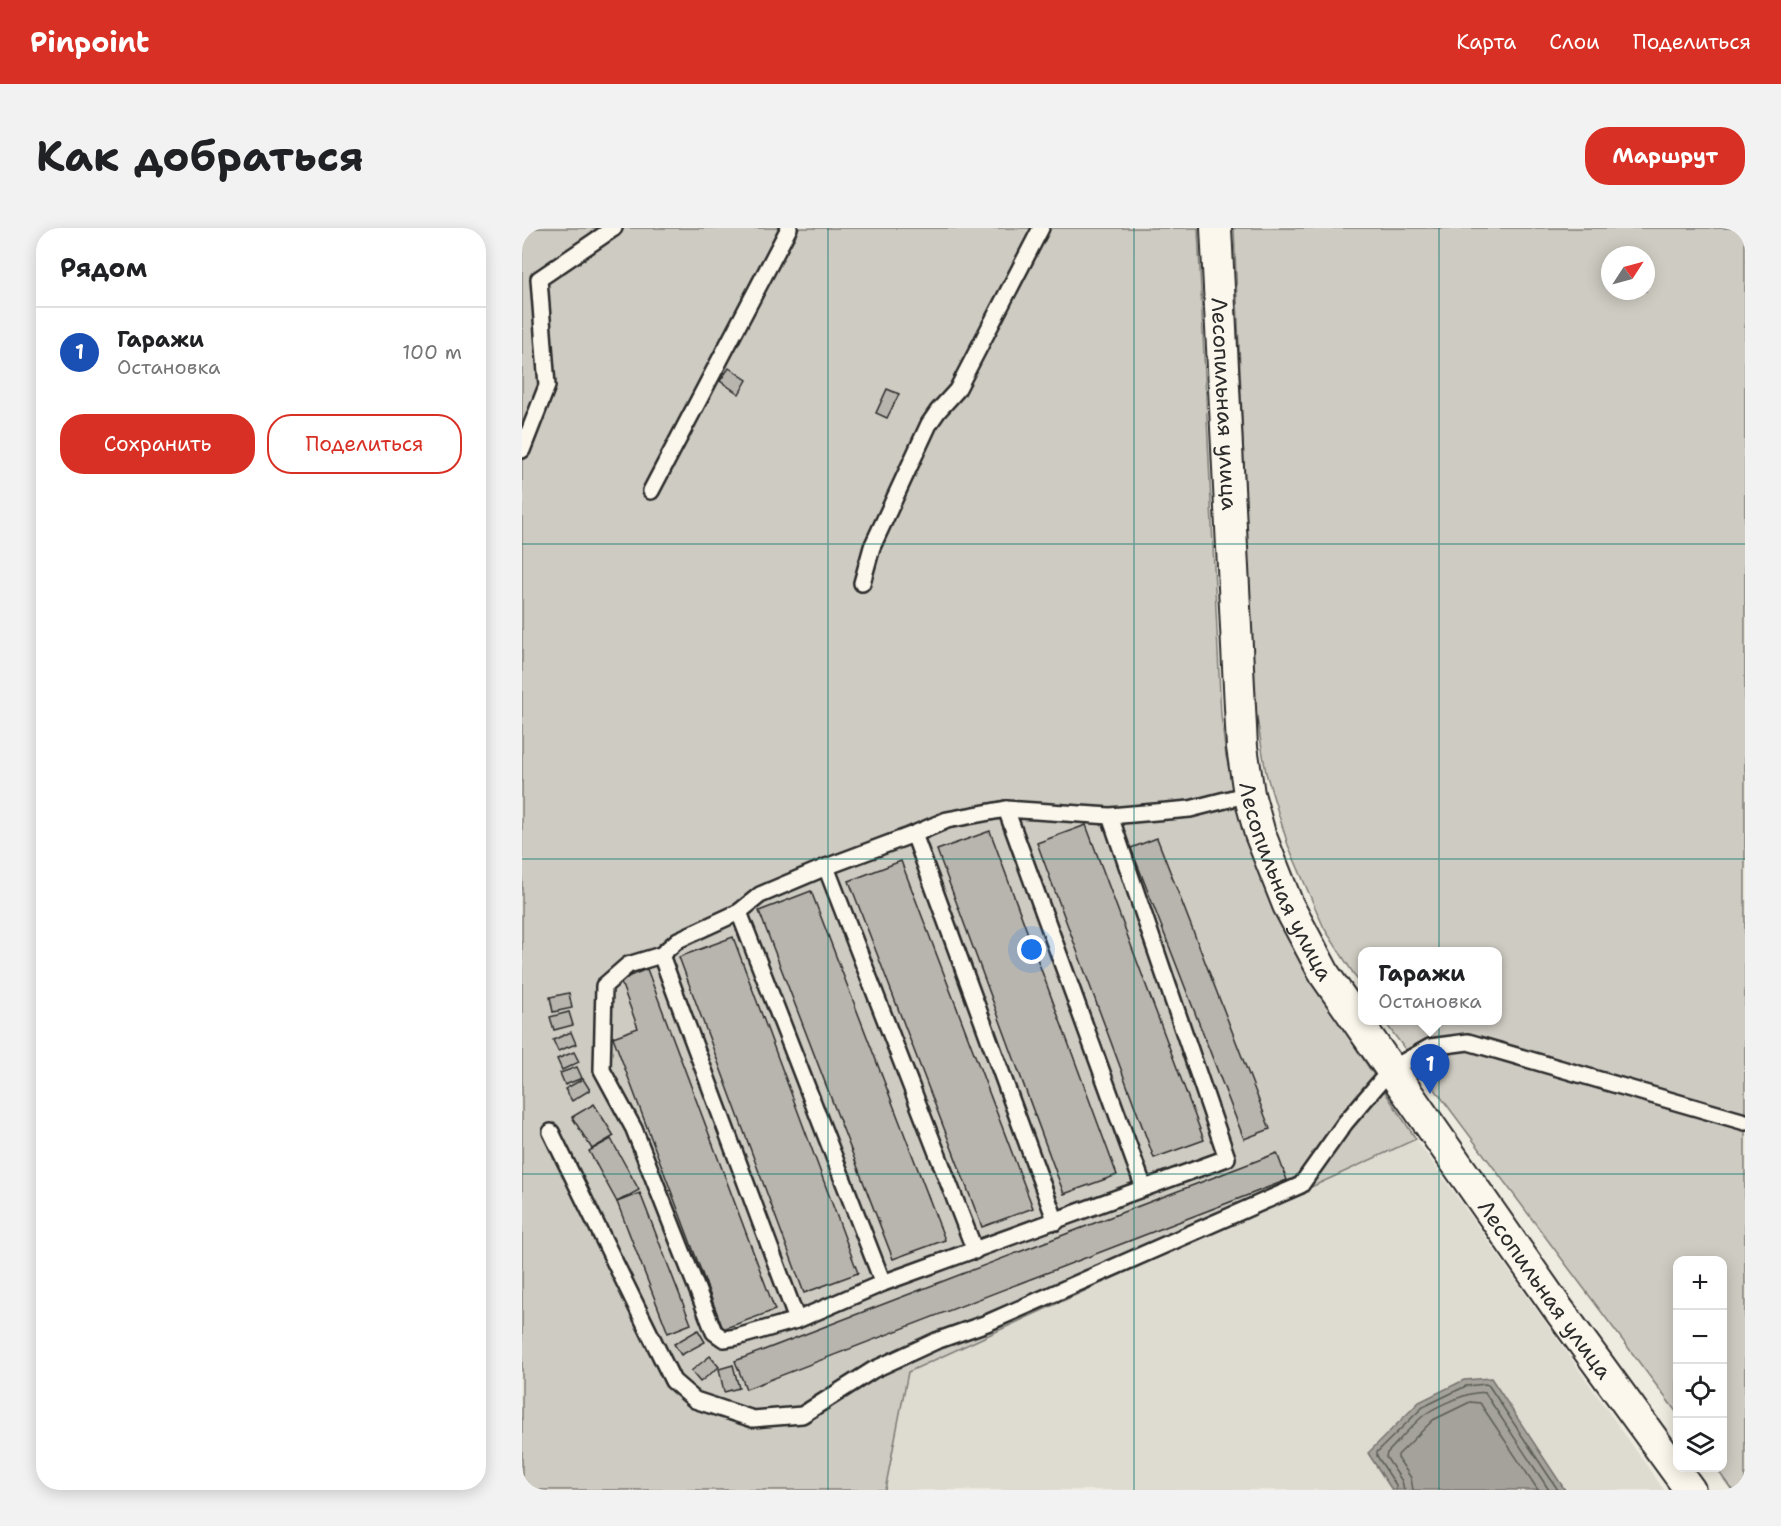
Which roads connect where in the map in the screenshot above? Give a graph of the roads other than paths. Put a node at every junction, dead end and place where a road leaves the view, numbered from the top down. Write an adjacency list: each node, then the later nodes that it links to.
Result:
1 (614, 228): 5 (lane)
2 (789, 228): 6 (lane)
3 (1041, 228): 7 (lane)
4 (1216, 228): 8 (street, Лесопильная улица)
5 (522, 450)
6 (651, 491)
7 (862, 583)
8 (1249, 794): 10 (lane); 15 (street, Лесопильная улица)
9 (1006, 809): 10 (lane); 11 (lane); 20 (lane)
10 (1110, 816): 20 (lane)
11 (914, 834): 12 (lane); 21 (lane)
12 (826, 867): 13 (lane); 22 (lane)
13 (739, 912): 14 (lane); 23 (lane)
14 (661, 955): 24 (lane); 24 (lane)
15 (1358, 1022)
16 (1360, 1025): 17 (street, Лесопильная улица)
17 (1391, 1069): 18 (lane); 19 (lane); 25 (street, Лесопильная улица)
18 (1745, 1122)
19 (551, 1132)
20 (1144, 1188): 21 (lane)
21 (1056, 1222): 22 (lane)
22 (975, 1251): 23 (lane)
23 (883, 1283): 24 (lane)
24 (797, 1320)
25 (1690, 1490)

